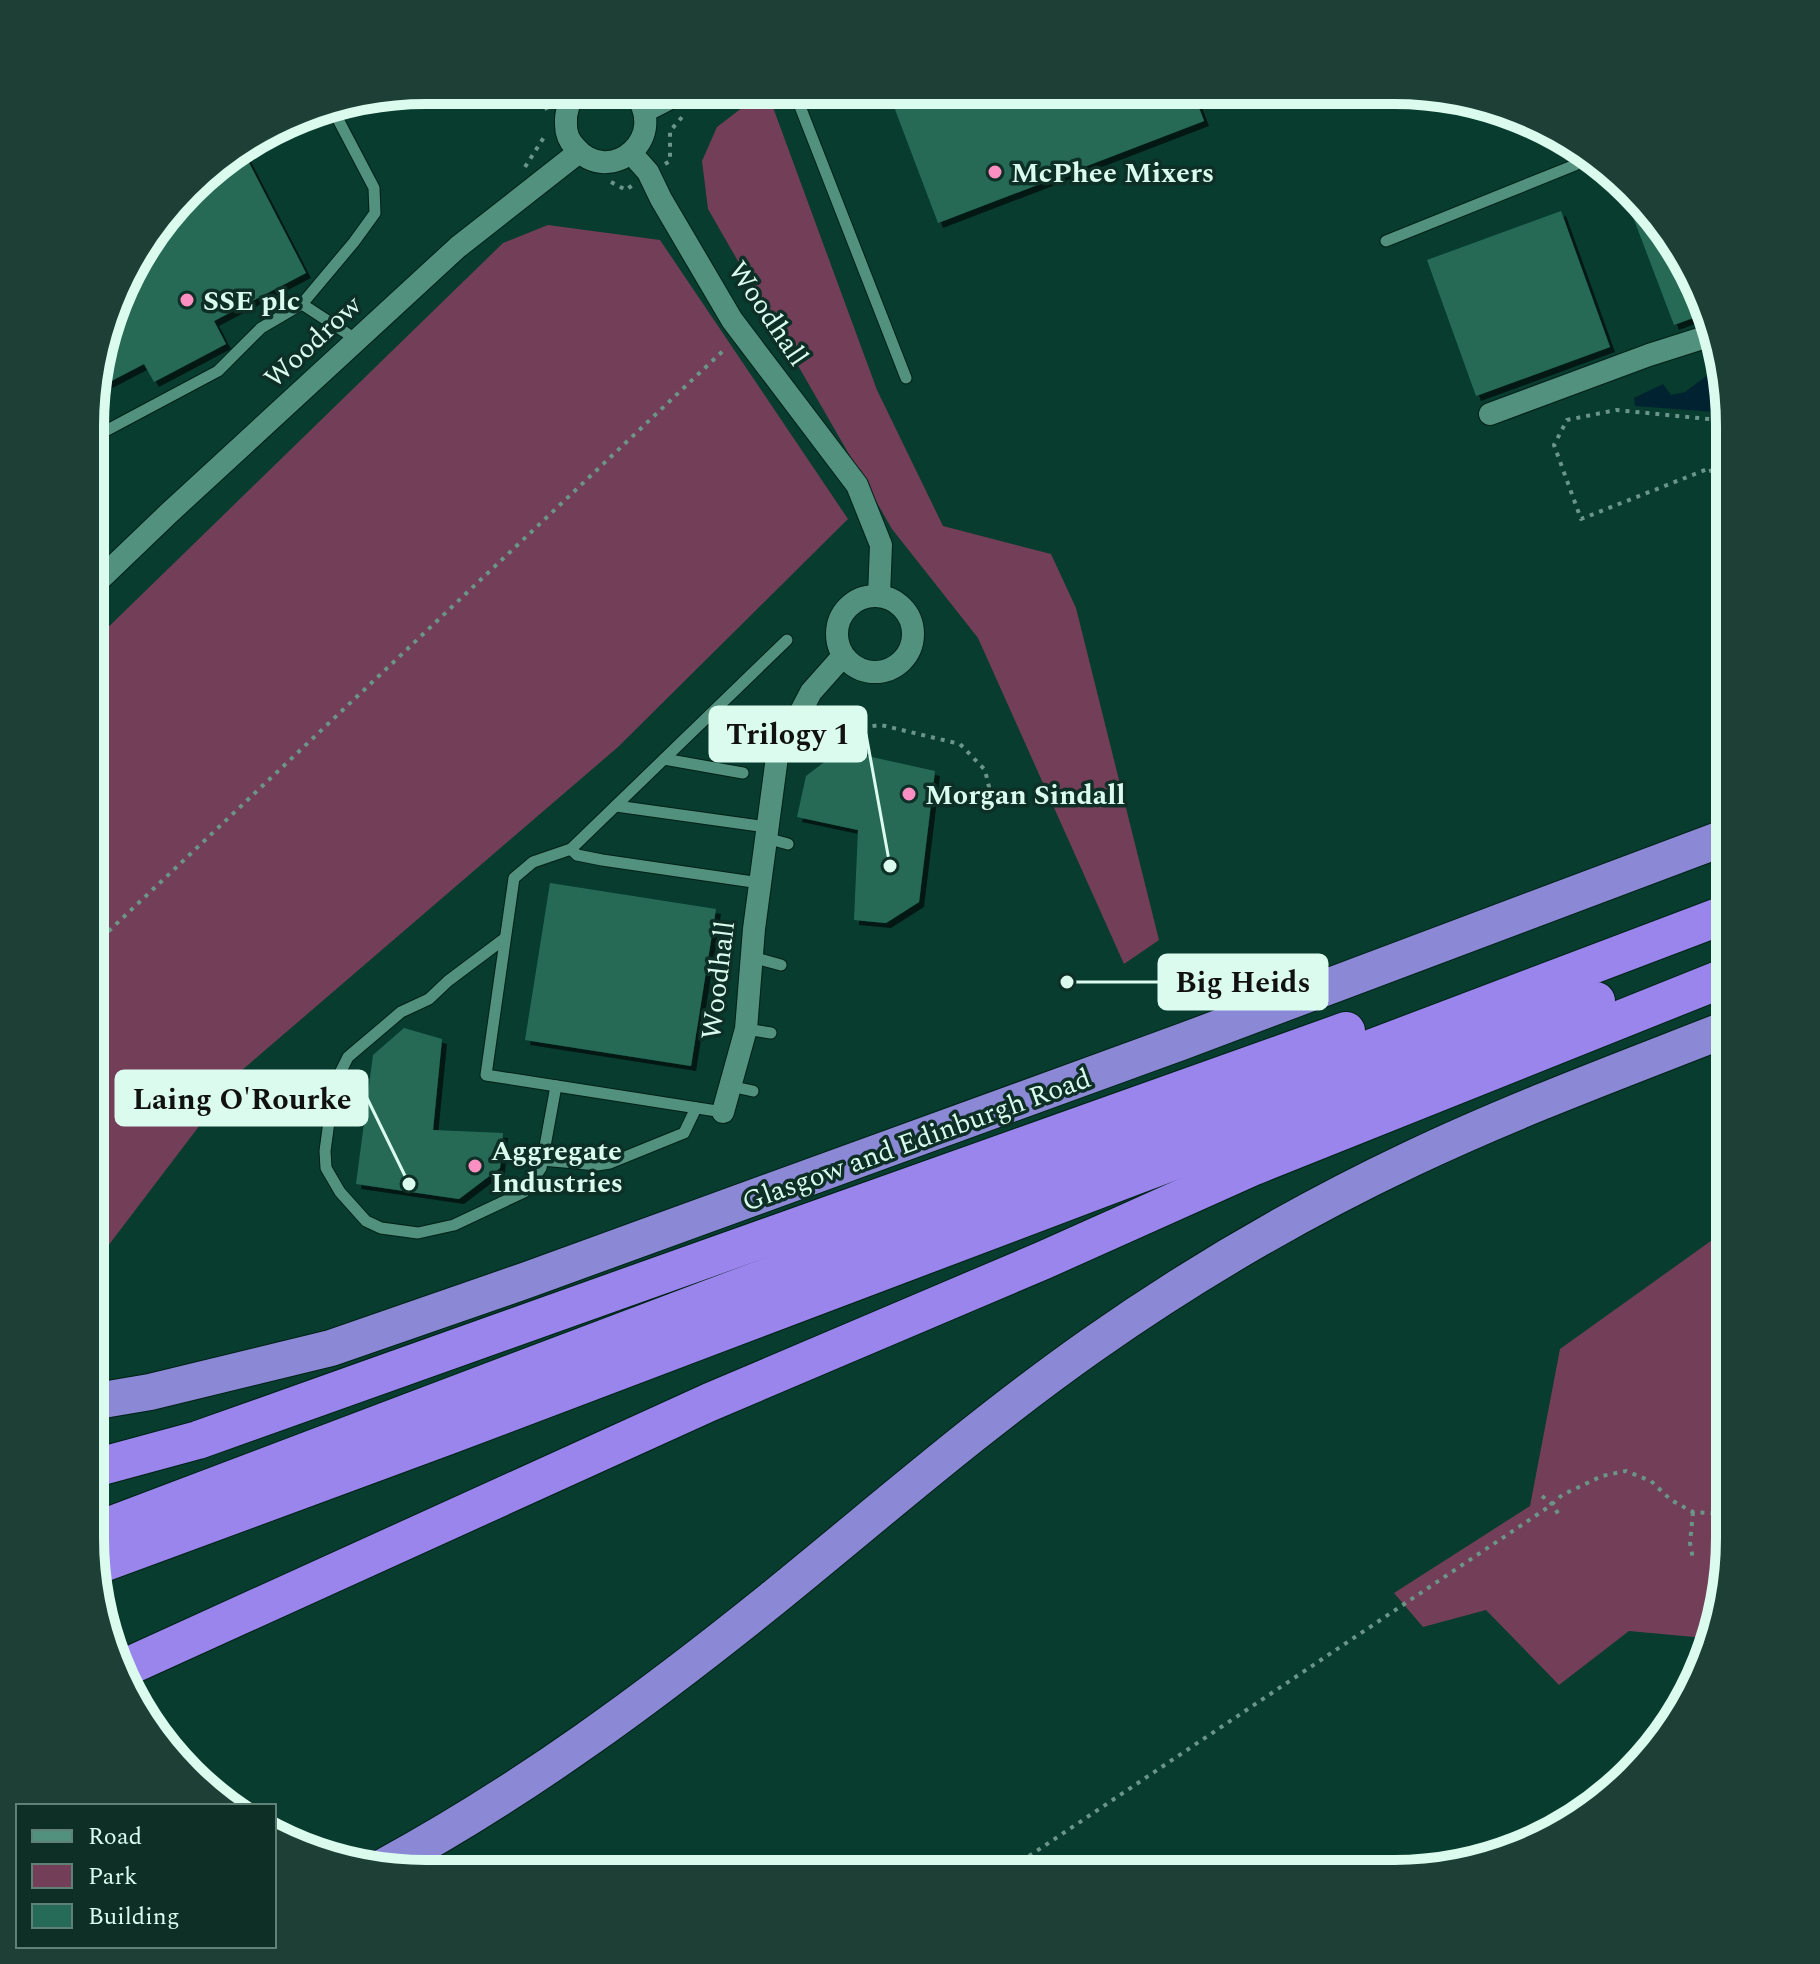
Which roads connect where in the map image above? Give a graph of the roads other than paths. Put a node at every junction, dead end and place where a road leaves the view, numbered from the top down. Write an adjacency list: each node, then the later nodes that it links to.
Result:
1 (570, 104): 7 (street)
2 (642, 104): 5 (street)
3 (659, 104): 5 (street)
4 (799, 104): 14 (lane)
5 (645, 111): 8 (street)
6 (337, 117): 11 (lane)
7 (579, 152): 8 (street); 13 (street, Woodrow)
8 (631, 153): 18 (street, Woodhall)
9 (1575, 165): 10 (lane)
10 (1386, 241)
11 (302, 304): 13 (lane); 16 (lane)
12 (1703, 338): 15 (street)
13 (357, 340): 17 (street, Woodrow)
14 (906, 378)
15 (1490, 414)
16 (104, 432)
17 (104, 575)
18 (879, 596): 20 (street); 20 (street)
19 (787, 640): 21 (lane)
20 (843, 656): 26 (street, Woodhall)
21 (711, 714): 22 (lane); 23 (lane)
22 (753, 722)
23 (664, 759): 24 (lane); 25 (lane)
24 (743, 773)
25 (616, 806): 26 (lane); 29 (lane)
26 (767, 832): 28 (lane); 30 (street, Woodhall)
27 (1716, 841): 48 (highway, Glasgow and Edinburgh Road)
28 (788, 844)
29 (571, 849): 30 (lane); 33 (lane, Woodhall)
30 (760, 883): 35 (street, Woodhall)
31 (1716, 897): 49 (highway)
32 (1716, 918): 47 (highway)
33 (504, 939): 41 (lane, Woodhall); 46 (lane)
34 (1716, 956): 52 (highway)
35 (752, 957): 36 (lane); 38 (street, Woodhall)
36 (781, 965)
37 (1716, 981): 53 (highway)
38 (746, 1029): 39 (lane); 42 (street, Woodhall)
39 (771, 1033)
40 (1716, 1033): 54 (highway)
41 (556, 1086): 44 (lane, Woodhall); 46 (lane)
42 (730, 1086): 43 (lane); 45 (street, Woodhall)
43 (753, 1091)
44 (696, 1108): 45 (lane, Woodhall); 46 (lane)
45 (723, 1112)
46 (542, 1160)
47 (862, 1242): 49 (highway); 51 (highway)
48 (104, 1400)
49 (248, 1422): 50 (highway)
50 (104, 1465)
51 (104, 1528)
52 (105, 1562)
53 (131, 1665)
54 (398, 1858)

